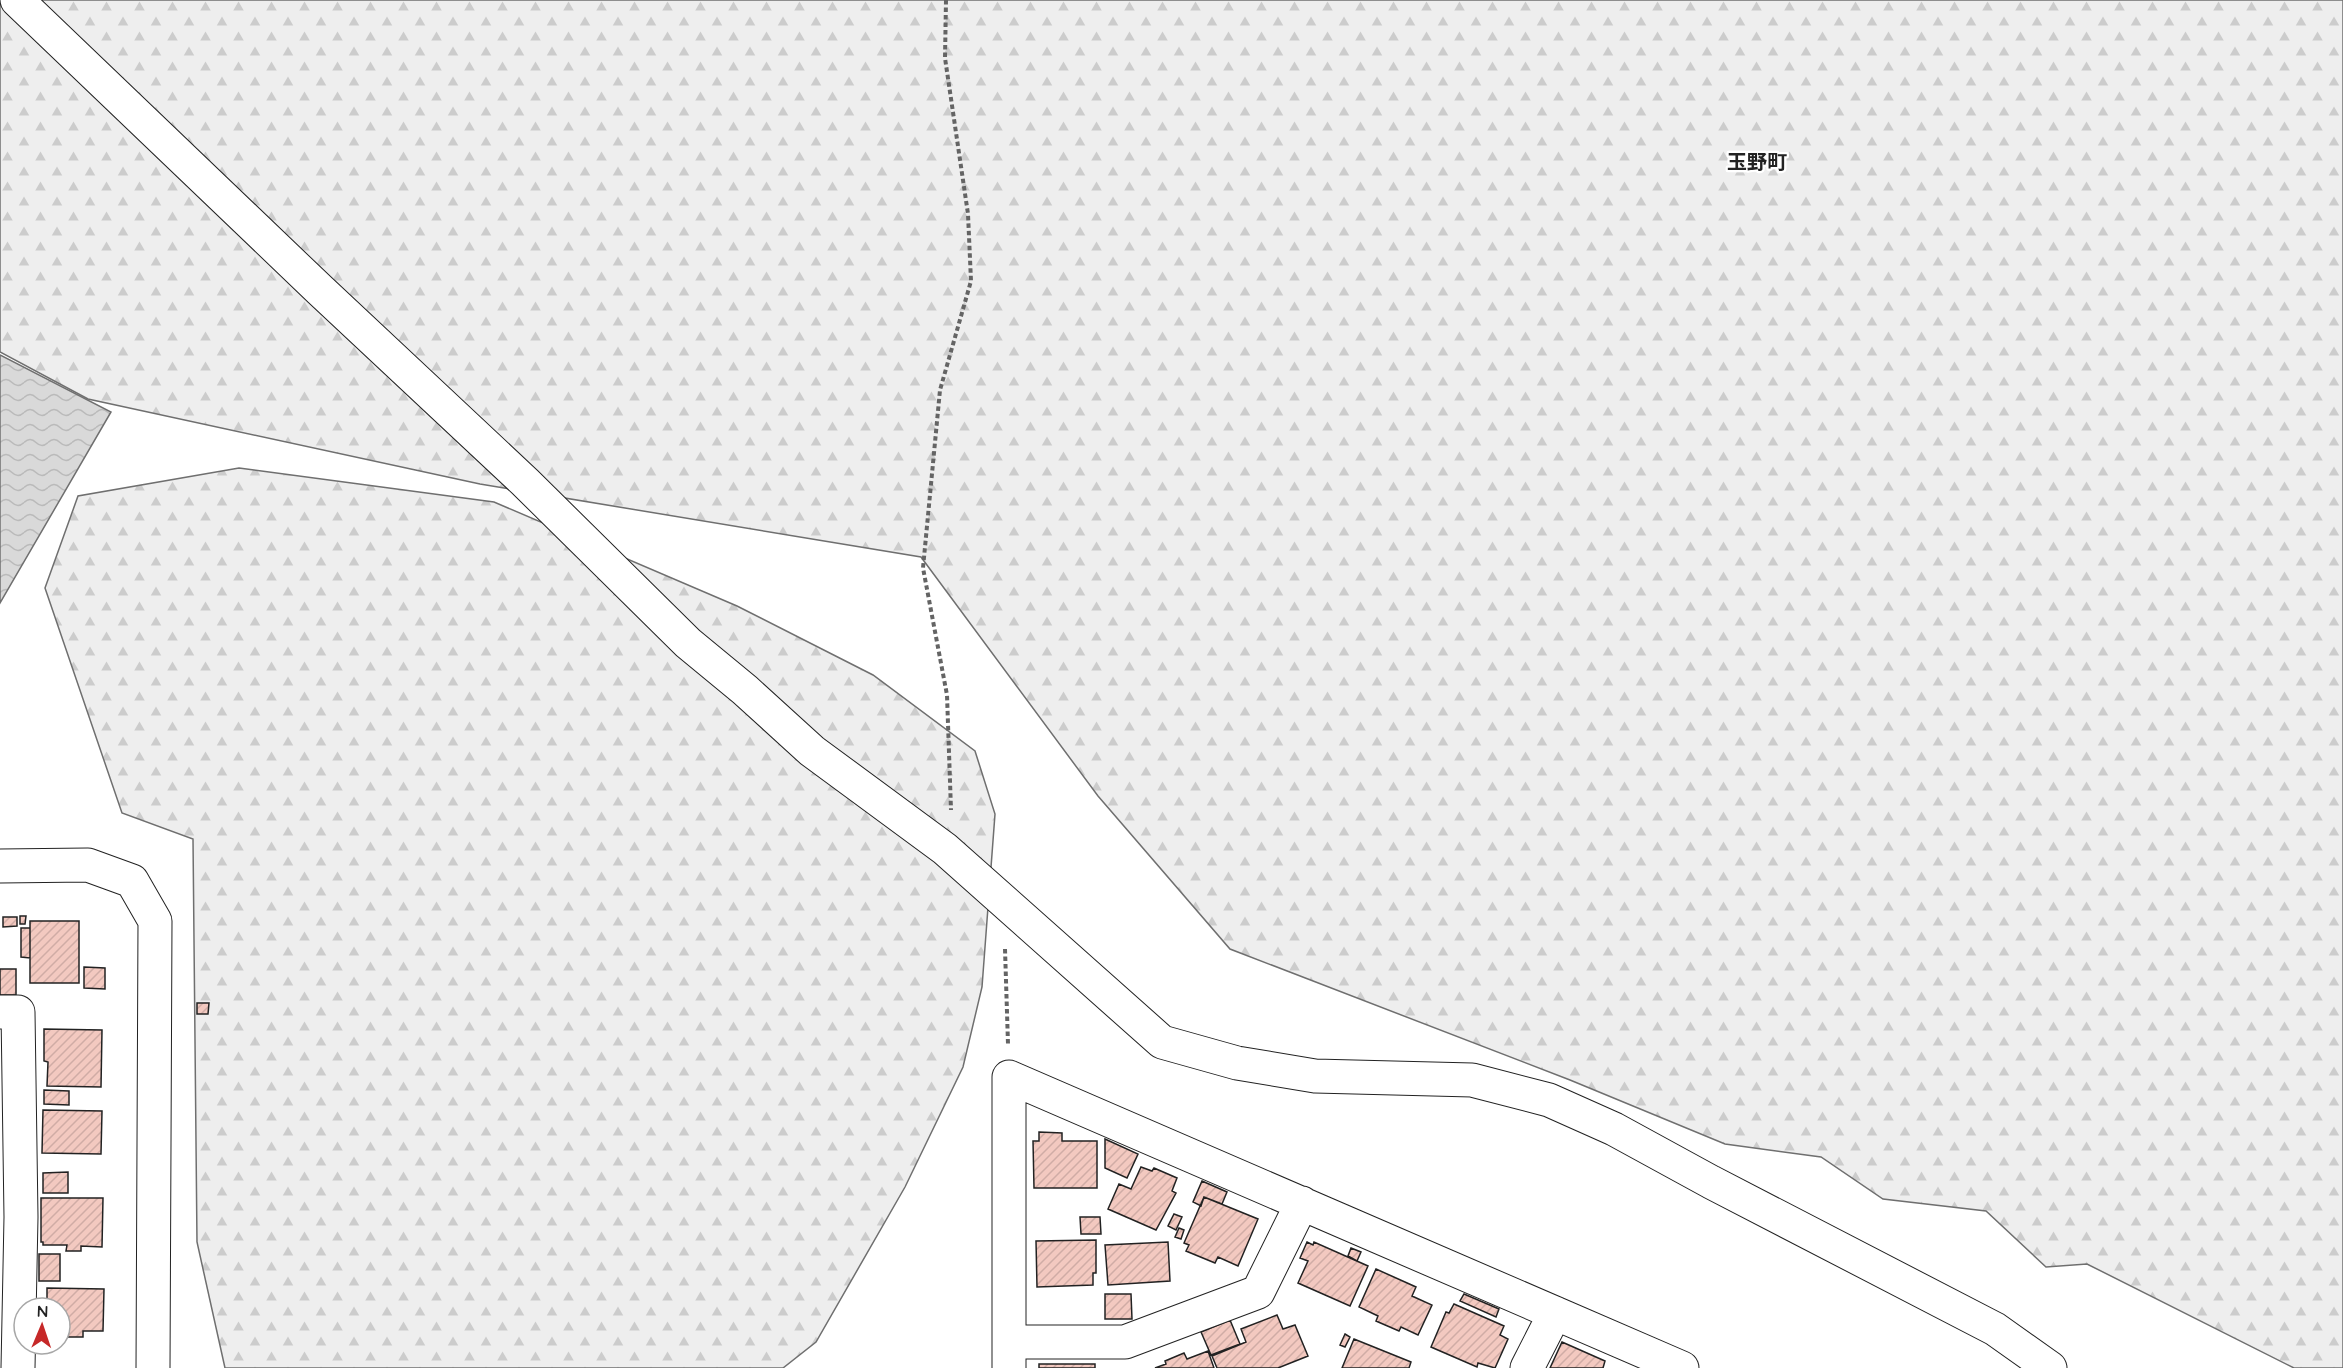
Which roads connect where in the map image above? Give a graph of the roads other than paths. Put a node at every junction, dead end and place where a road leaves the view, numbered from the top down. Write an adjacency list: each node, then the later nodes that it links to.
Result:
1 (17, 0): 12 (street)
2 (0, 866): 9 (street)
3 (0, 1012): 5 (street)
4 (1302, 1203): 6 (street); 7 (street); 7 (street)
5 (11, 1217): 8 (street)
6 (1555, 1313): 10 (street); 11 (street)
7 (1009, 1355)
8 (18, 1368)
9 (153, 1368)
10 (1527, 1368)
11 (1682, 1368)
12 (2050, 1368)

